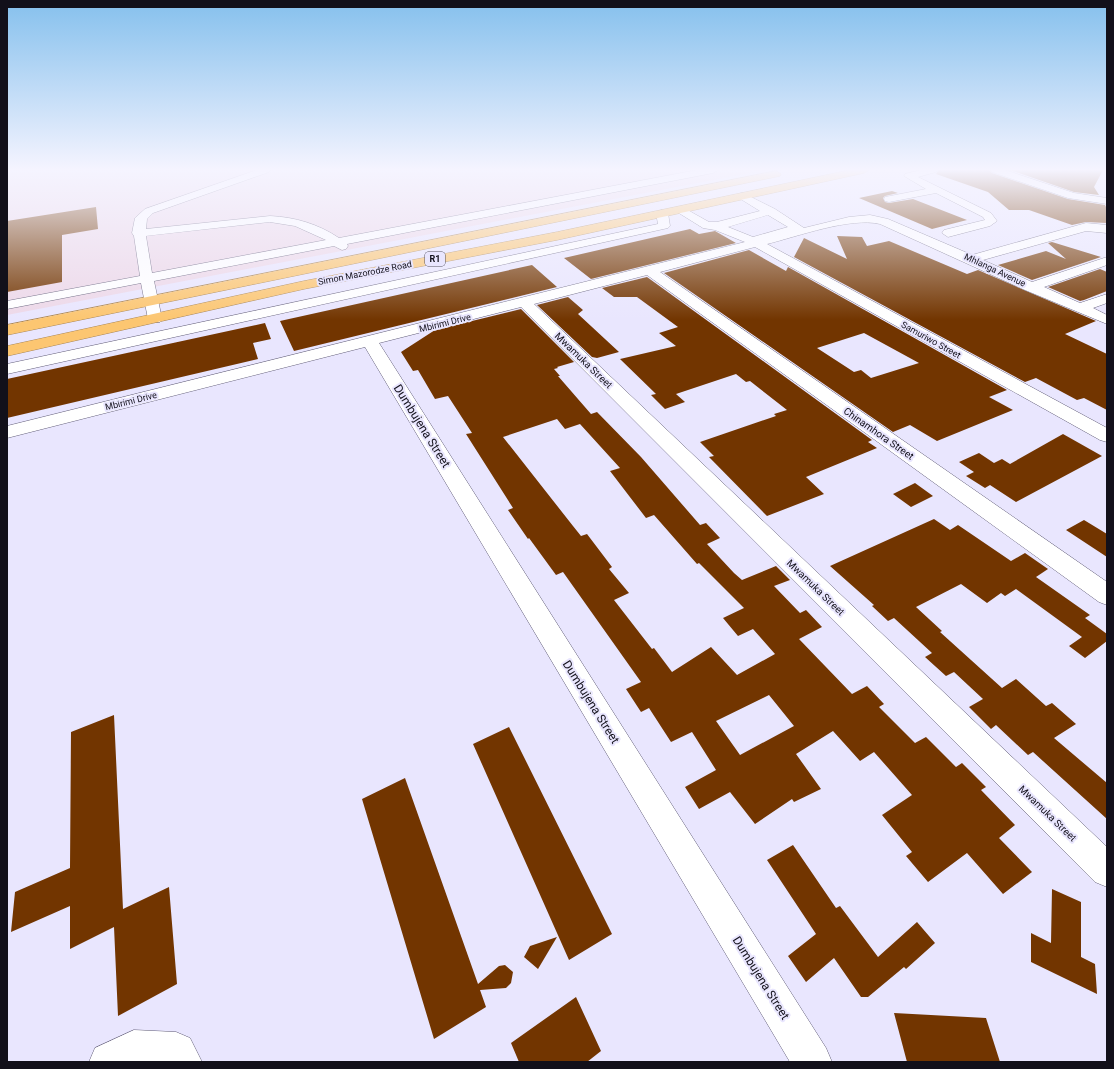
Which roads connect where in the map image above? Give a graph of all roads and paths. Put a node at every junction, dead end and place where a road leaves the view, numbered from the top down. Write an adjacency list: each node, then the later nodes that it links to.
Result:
1 (141, 220): 17 (street)
2 (262, 220): 17 (street)
3 (284, 220): 20 (street)
4 (452, 220): 20 (street)
5 (547, 220): 23 (highway, Simon Mazorodze Road / R1)
6 (631, 220): 19 (highway, Simon Mazorodze Road / R1)
7 (663, 220): 22 (street)
8 (697, 220): 15 (street)
9 (741, 220): 15 (street)
10 (784, 220): 15 (street)
11 (851, 220): 21 (street, Mbirimi Drive)
12 (879, 220): 14 (street, Mbirimi Drive)
13 (990, 220): 18 (street)
14 (884, 221): 24 (street, Mhlanga Avenue)
15 (717, 226)
16 (1107, 229): 24 (street)
17 (138, 233): 28 (street)
18 (948, 233)
19 (557, 236): 22 (street); 27 (highway, Simon Mazorodze Road / R1)
20 (337, 242): 23 (street); 28 (street)
21 (756, 243): 26 (street, Mbirimi Drive); 46 (street, Samuriwo Street)
22 (574, 245): 31 (street)
23 (356, 259): 33 (highway, Simon Mazorodze Road / R1)
24 (972, 259): 30 (street, Mhlanga Avenue)
25 (1107, 261): 30 (street)
26 (650, 271): 34 (street, Mbirimi Drive); 47 (street, Chinamhora Street)
27 (364, 273): 29 (highway, Simon Mazorodze Road / R1); 31 (street)
28 (148, 278): 33 (street); 35 (street)
29 (304, 286): 33 (highway); 37 (highway, Simon Mazorodze Road / R1)
30 (1030, 286): 36 (street, Mhlanga Avenue)
31 (375, 288): 42 (street)
32 (1107, 298): 36 (street)
33 (153, 300): 37 (street); 40 (highway, Simon Mazorodze Road / R1)
34 (525, 303): 41 (street, Mbirimi Drive); 48 (street, Mwamuka Street)
35 (7, 305)
36 (1080, 308): 38 (street, Mhlanga Avenue)
37 (155, 319): 39 (highway, Simon Mazorodze Road / R1)
38 (1107, 320)
39 (113, 328): 42 (street); 43 (highway, Simon Mazorodze Road / R1)
40 (7, 330)
41 (370, 342): 45 (street, Mbirimi Drive); 51 (street, Dumbujena Street)
42 (119, 345): 44 (street)
43 (7, 351)
44 (7, 369)
45 (7, 432)
46 (1107, 436)
47 (1107, 595)
48 (1107, 870)
49 (109, 1062): 50 (street)
50 (182, 1062)
51 (812, 1062)

